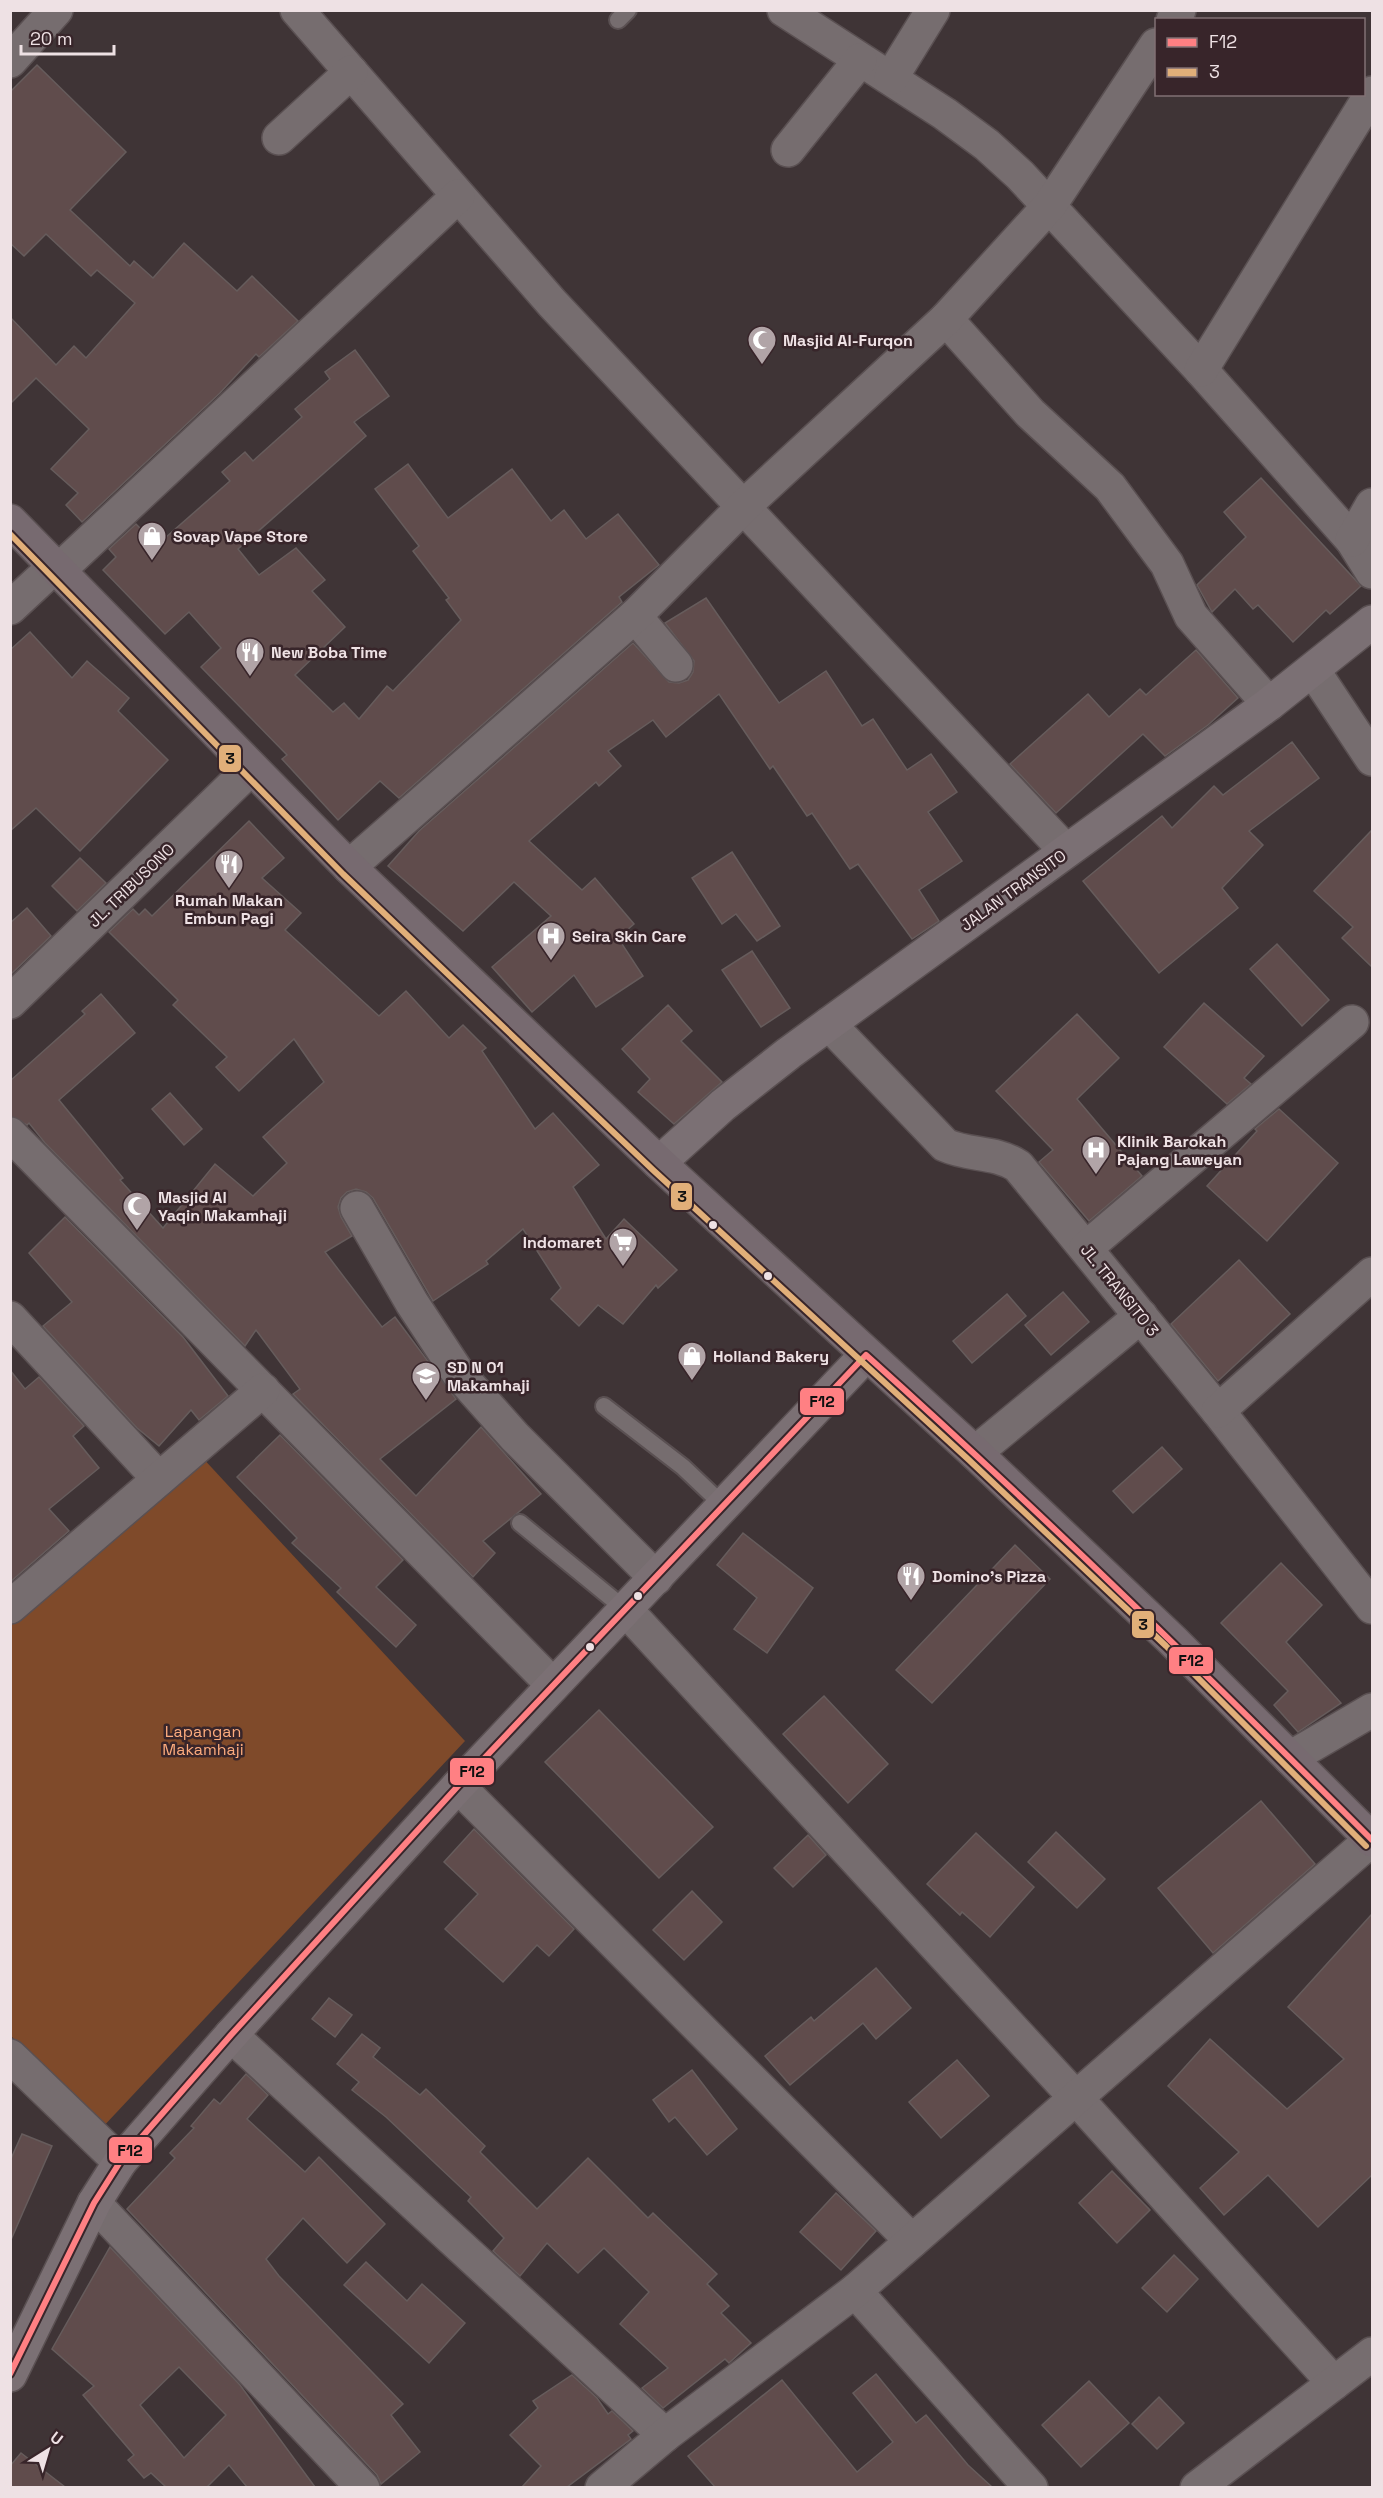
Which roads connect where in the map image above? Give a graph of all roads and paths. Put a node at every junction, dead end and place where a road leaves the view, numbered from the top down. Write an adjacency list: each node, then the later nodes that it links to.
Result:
1 (56, 10): 7 (street)
2 (297, 10): 8 (street)
3 (784, 10): 6 (street)
4 (933, 10): 9 (street)
5 (1155, 47): 14 (street)
6 (860, 60): 9 (street); 12 (street)
7 (10, 61)
8 (351, 72): 11 (street); 13 (street)
9 (891, 78): 14 (street)
10 (1372, 93): 16 (street)
11 (279, 138)
12 (788, 150)
13 (458, 196): 18 (street); 21 (street)
14 (1050, 205): 15 (street); 16 (street)
15 (946, 319): 18 (street); 28 (street)
16 (1201, 370): 20 (street)
17 (1372, 505): 20 (street)
18 (744, 506): 24 (street); 31 (street)
19 (10, 521): 21 (main road)
20 (1352, 540): 22 (street)
21 (56, 569): 23 (street); 30 (main road)
22 (1372, 572)
23 (10, 608)
24 (635, 616): 26 (street); 32 (street)
25 (1372, 622): 27 (main road, JALAN TRANSITO)
26 (676, 665)
27 (1312, 670): 28 (main road, JALAN TRANSITO); 29 (street)
28 (1269, 704): 31 (main road, JALAN TRANSITO)
29 (1372, 759)
30 (251, 768): 32 (main road); 33 (street, JL. TRIBUSONO)
31 (1066, 851): 35 (main road, JALAN TRANSITO)
32 (349, 867): 37 (main road)
33 (10, 1002)
34 (1352, 1022): 39 (street)
35 (829, 1024): 37 (main road, JALAN TRANSITO); 39 (street, JL. TRANSITO 3)
36 (10, 1134): 44 (street)
37 (659, 1163): 43 (main road)
38 (357, 1208): 51 (street)
39 (1086, 1248): 41 (street, JL. TRANSITO 3)
40 (1372, 1274): 46 (street)
41 (1141, 1316): 46 (street, JL. TRANSITO 3); 47 (street)
42 (10, 1318): 48 (street)
43 (866, 1354): 47 (main road); 49 (main road)
44 (263, 1390): 48 (street); 55 (street)
45 (604, 1406): 49 (lane)
46 (1218, 1411): 53 (street, JL. TRANSITO 3)
47 (975, 1453): 57 (main road)
48 (159, 1479): 52 (street)
49 (724, 1506): 51 (main road)
50 (520, 1522): 54 (lane)
51 (656, 1578): 54 (main road)
52 (10, 1607)
53 (1372, 1607)
54 (626, 1610): 55 (main road); 62 (street)
55 (552, 1684): 58 (main road)
56 (1372, 1710): 57 (street)
57 (1290, 1758): 59 (main road)
58 (458, 1786): 60 (main road); 65 (street)
59 (1372, 1839): 62 (street)
60 (231, 2035): 63 (main road); 70 (street)
61 (10, 2056): 63 (street)
62 (1076, 2098): 65 (street); 69 (street)
63 (120, 2162): 64 (main road)
64 (94, 2203): 68 (main road); 72 (street)
65 (912, 2241): 66 (street)
66 (855, 2291): 70 (street); 73 (street)
67 (1372, 2354): 69 (street)
68 (10, 2375)
69 (1334, 2384): 74 (street)
70 (665, 2434): 71 (street)
71 (609, 2485)
72 (363, 2487)
73 (1030, 2487)
74 (1197, 2487)

